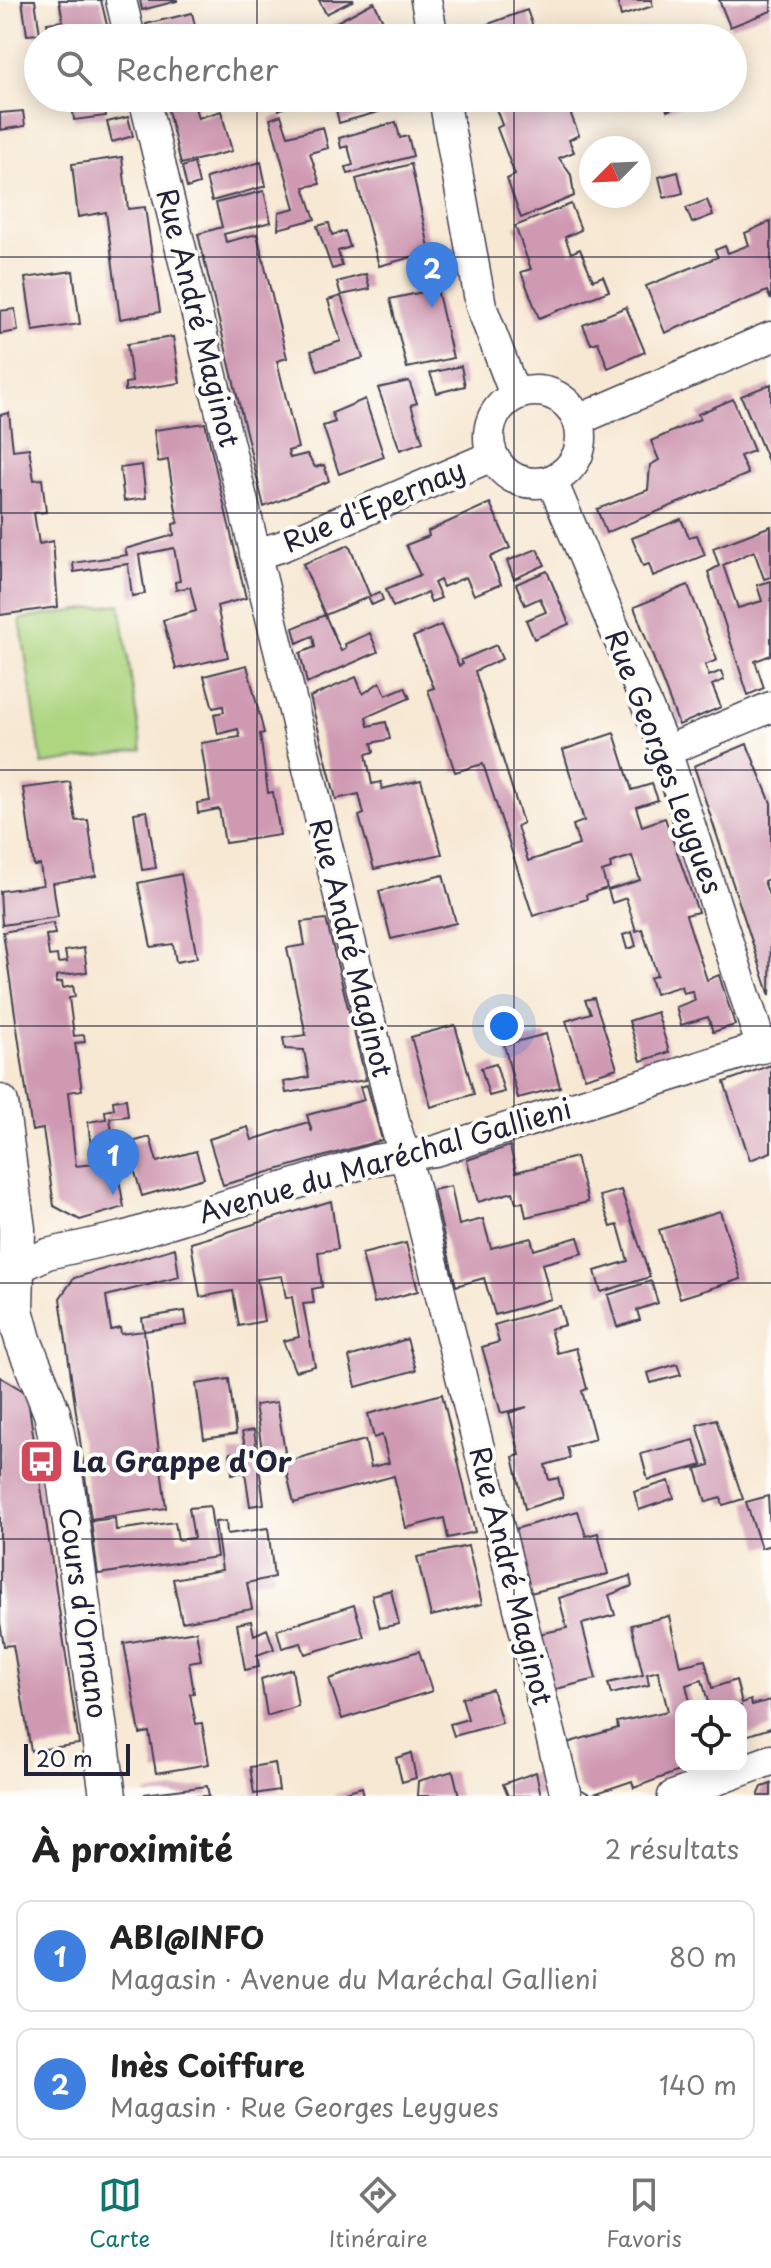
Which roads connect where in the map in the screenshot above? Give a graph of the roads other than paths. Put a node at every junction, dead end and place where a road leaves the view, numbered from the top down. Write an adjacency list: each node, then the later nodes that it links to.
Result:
1 (121, 0): 3 (street)
2 (426, 0): 4 (street)
3 (127, 24)
4 (430, 24)
5 (147, 112): 12 (street, Rue André Maginot)
6 (446, 112): 8 (street)
7 (771, 337): 9 (street)
8 (515, 395): 9 (street); 10 (street)
9 (578, 420): 11 (street)
10 (492, 456): 11 (street); 12 (street, Rue d'Epernay)
11 (552, 481): 14 (street, Rue Georges Leygues)
12 (255, 554): 17 (street, Rue André Maginot)
13 (771, 707): 14 (street)
14 (666, 751): 15 (street, Rue Georges Leygues)
15 (766, 1046): 17 (street, Avenue du Maréchal Gallieni)
16 (0, 1103): 18 (street, Cours d'Ornano)
17 (403, 1156): 18 (street, Avenue du Maréchal Gallieni); 23 (street, Rue André Maginot)
18 (7, 1274): 19 (street, Cours d'Ornano)
19 (11, 1344): 22 (street, Cours d'Ornano)
20 (771, 1760): 21 (street)
21 (721, 1788): 24 (street)
22 (108, 1796)
23 (566, 1796)
24 (673, 1796)

